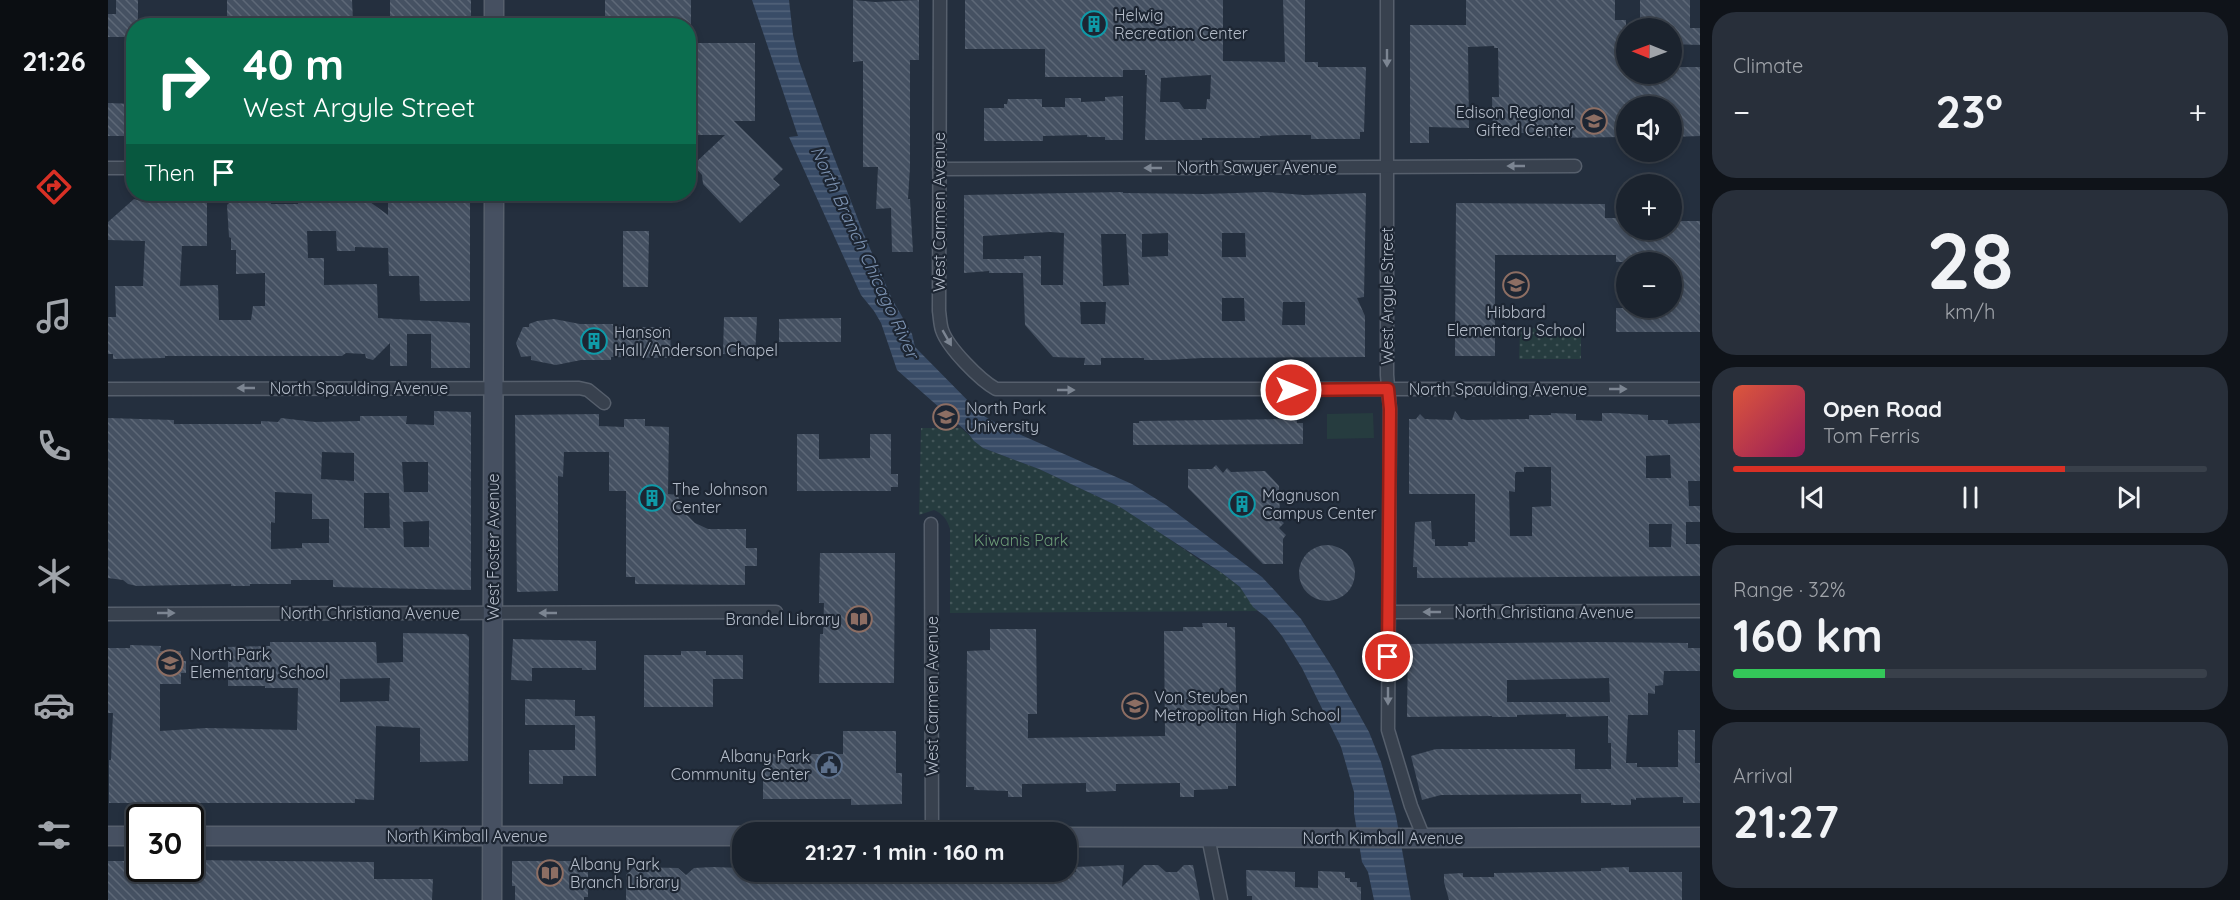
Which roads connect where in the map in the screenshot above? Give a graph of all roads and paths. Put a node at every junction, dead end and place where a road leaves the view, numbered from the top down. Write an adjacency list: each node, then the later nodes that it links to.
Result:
1 (494, 0): 4 (street)
2 (940, 0): 9 (street, West Carmen Avenue)
3 (1387, 0): 5 (street, West Argyle Street, one-way to 5)
4 (494, 18)
5 (1387, 166): 6 (street, North Sawyer Avenue, one-way to 5); 9 (street, North Sawyer Avenue, one-way to 9); 14 (street, West Argyle Street)
6 (1575, 166)
7 (108, 168): 8 (street)
8 (126, 168)
9 (939, 169): 15 (street, West Carmen Avenue, one-way to 15)
10 (494, 201): 11 (street, West Foster Avenue)
11 (494, 387): 13 (street, North Spaulding Avenue, one-way to 13); 16 (street, North Spaulding Avenue); 21 (street, West Foster Avenue)
12 (1700, 388): 14 (street, North Spaulding Avenue, one-way to 12)
13 (108, 389)
14 (1388, 389): 15 (street, North Spaulding Avenue, one-way to 14); 20 (street, West Argyle Street)
15 (1008, 390)
16 (604, 403)
17 (931, 524): 23 (street, West Carmen Avenue)
18 (1700, 611): 20 (street, North Christiana Avenue, one-way to 20)
19 (776, 612): 21 (street, North Christiana Avenue, one-way to 21)
20 (1389, 612): 32 (street, West Argyle Street, one-way to 32)
21 (493, 613): 22 (street, North Christiana Avenue, one-way to 21); 27 (street, West Foster Avenue)
22 (108, 614)
23 (932, 822)
24 (108, 836): 25 (street)
25 (126, 836)
26 (204, 836): 27 (street, North Kimball Avenue)
27 (492, 836): 28 (street, North Kimball Avenue); 33 (street, West Foster Avenue)
28 (732, 836)
29 (1077, 837): 30 (street, North Kimball Avenue)
30 (1208, 837): 32 (street, North Kimball Avenue); 34 (street)
31 (1700, 837): 32 (street, North Kimball Avenue)
32 (1415, 838)
33 (492, 900)
34 (1221, 900)

